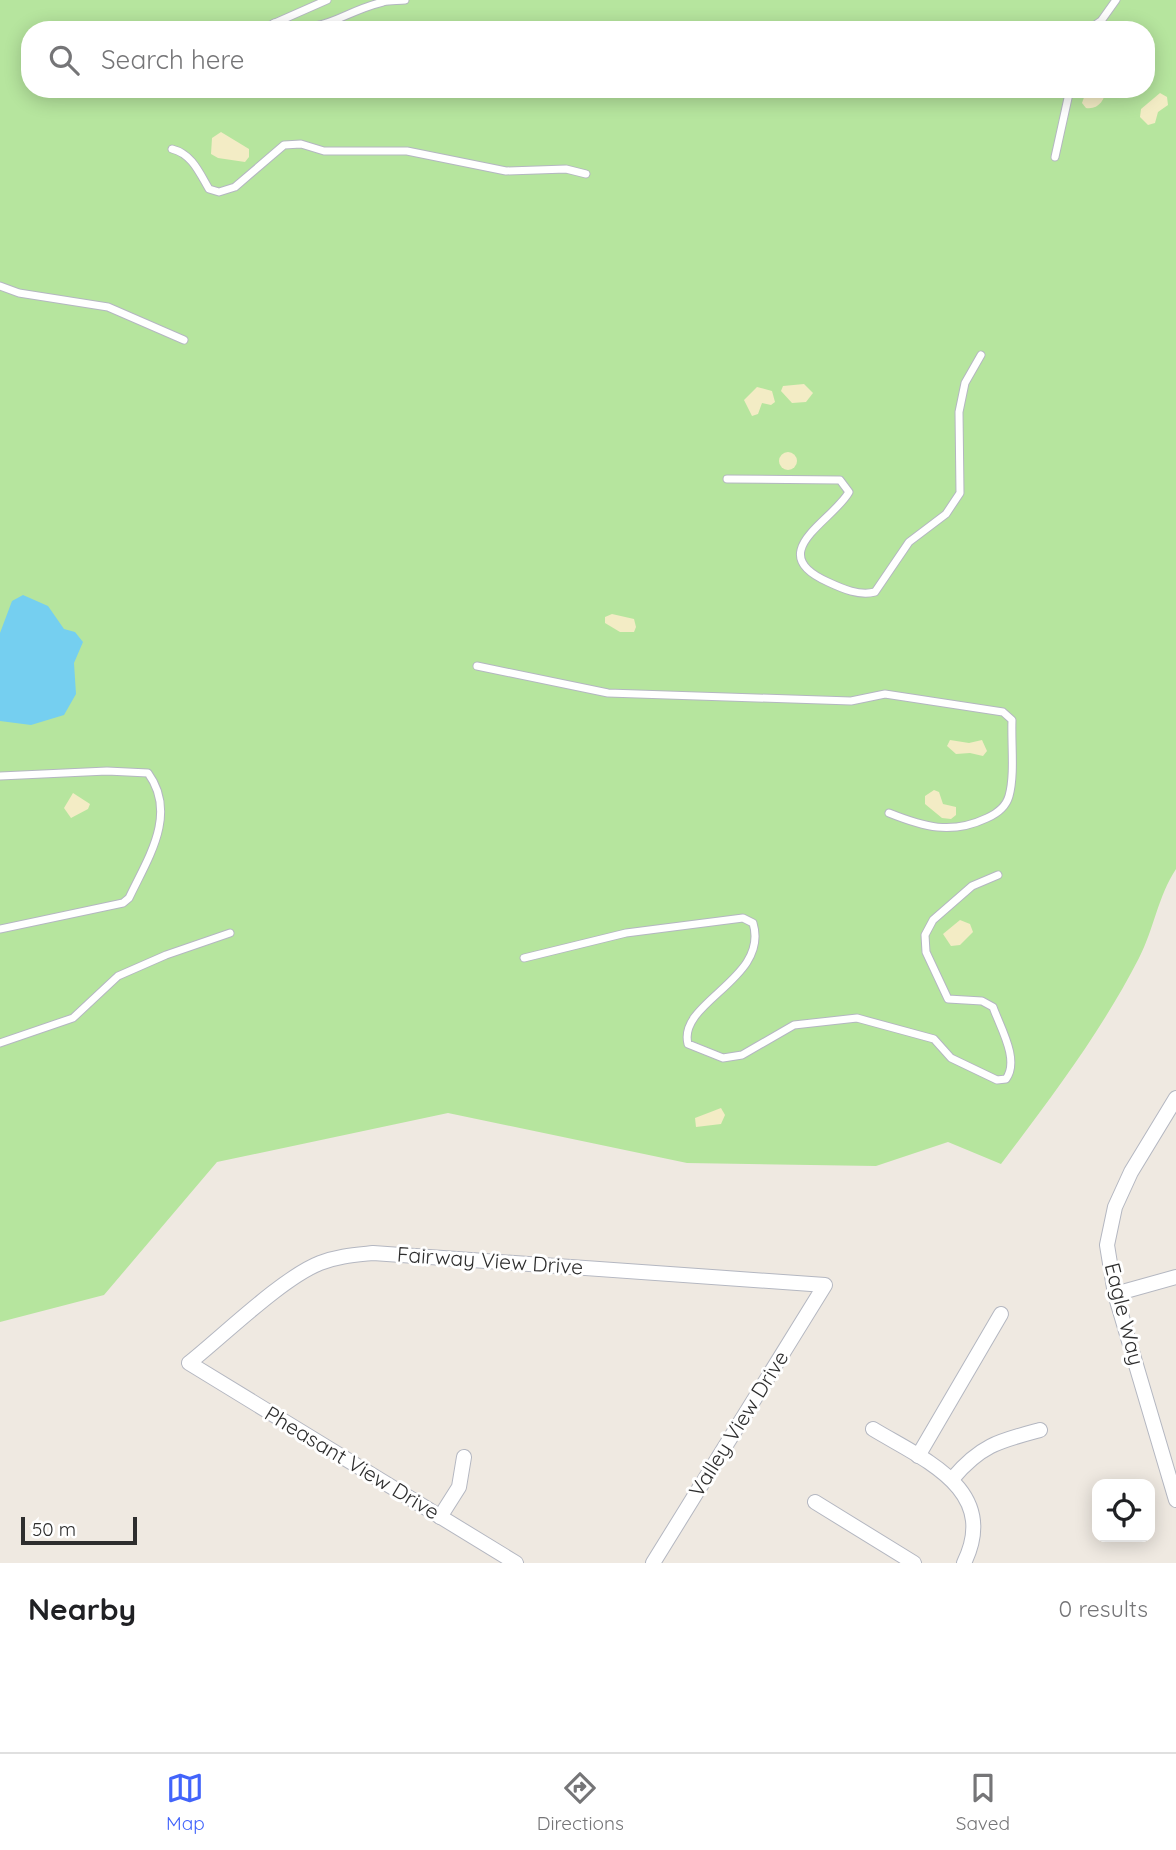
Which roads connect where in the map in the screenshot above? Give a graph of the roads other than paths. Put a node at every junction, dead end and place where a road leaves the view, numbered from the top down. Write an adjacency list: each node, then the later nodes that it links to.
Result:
1 (327, 0): 4 (lane)
2 (405, 0): 5 (lane)
3 (1116, 0): 6 (lane)
4 (279, 21)
5 (332, 21)
6 (1101, 21)
7 (1068, 98): 9 (lane)
8 (172, 149): 10 (lane)
9 (1055, 157)
10 (586, 174)
11 (0, 286): 12 (lane)
12 (184, 340)
13 (981, 355): 14 (lane)
14 (727, 479)
15 (477, 666): 17 (lane)
16 (0, 776): 19 (lane)
17 (889, 813)
18 (998, 875): 21 (lane)
19 (0, 929)
20 (230, 933): 22 (lane)
21 (524, 958)
22 (0, 1043)
23 (1176, 1098): 26 (street, Eagle Way)
24 (1176, 1277): 26 (street)
25 (825, 1285): 28 (street, Fairway View Drive); 38 (street, Valley View Drive)
26 (1115, 1294): 34 (street, Eagle Way)
27 (1001, 1314): 31 (street)
28 (189, 1363): 36 (street, Pheasant View Drive)
29 (873, 1429): 31 (street)
30 (1040, 1430): 33 (street)
31 (918, 1456): 33 (street)
32 (464, 1457): 36 (street)
33 (953, 1478): 40 (street)
34 (1176, 1500)
35 (815, 1502): 39 (street)
36 (440, 1517): 37 (street, Pheasant View Drive)
37 (516, 1563)
38 (653, 1563)
39 (914, 1563)
40 (964, 1563)

